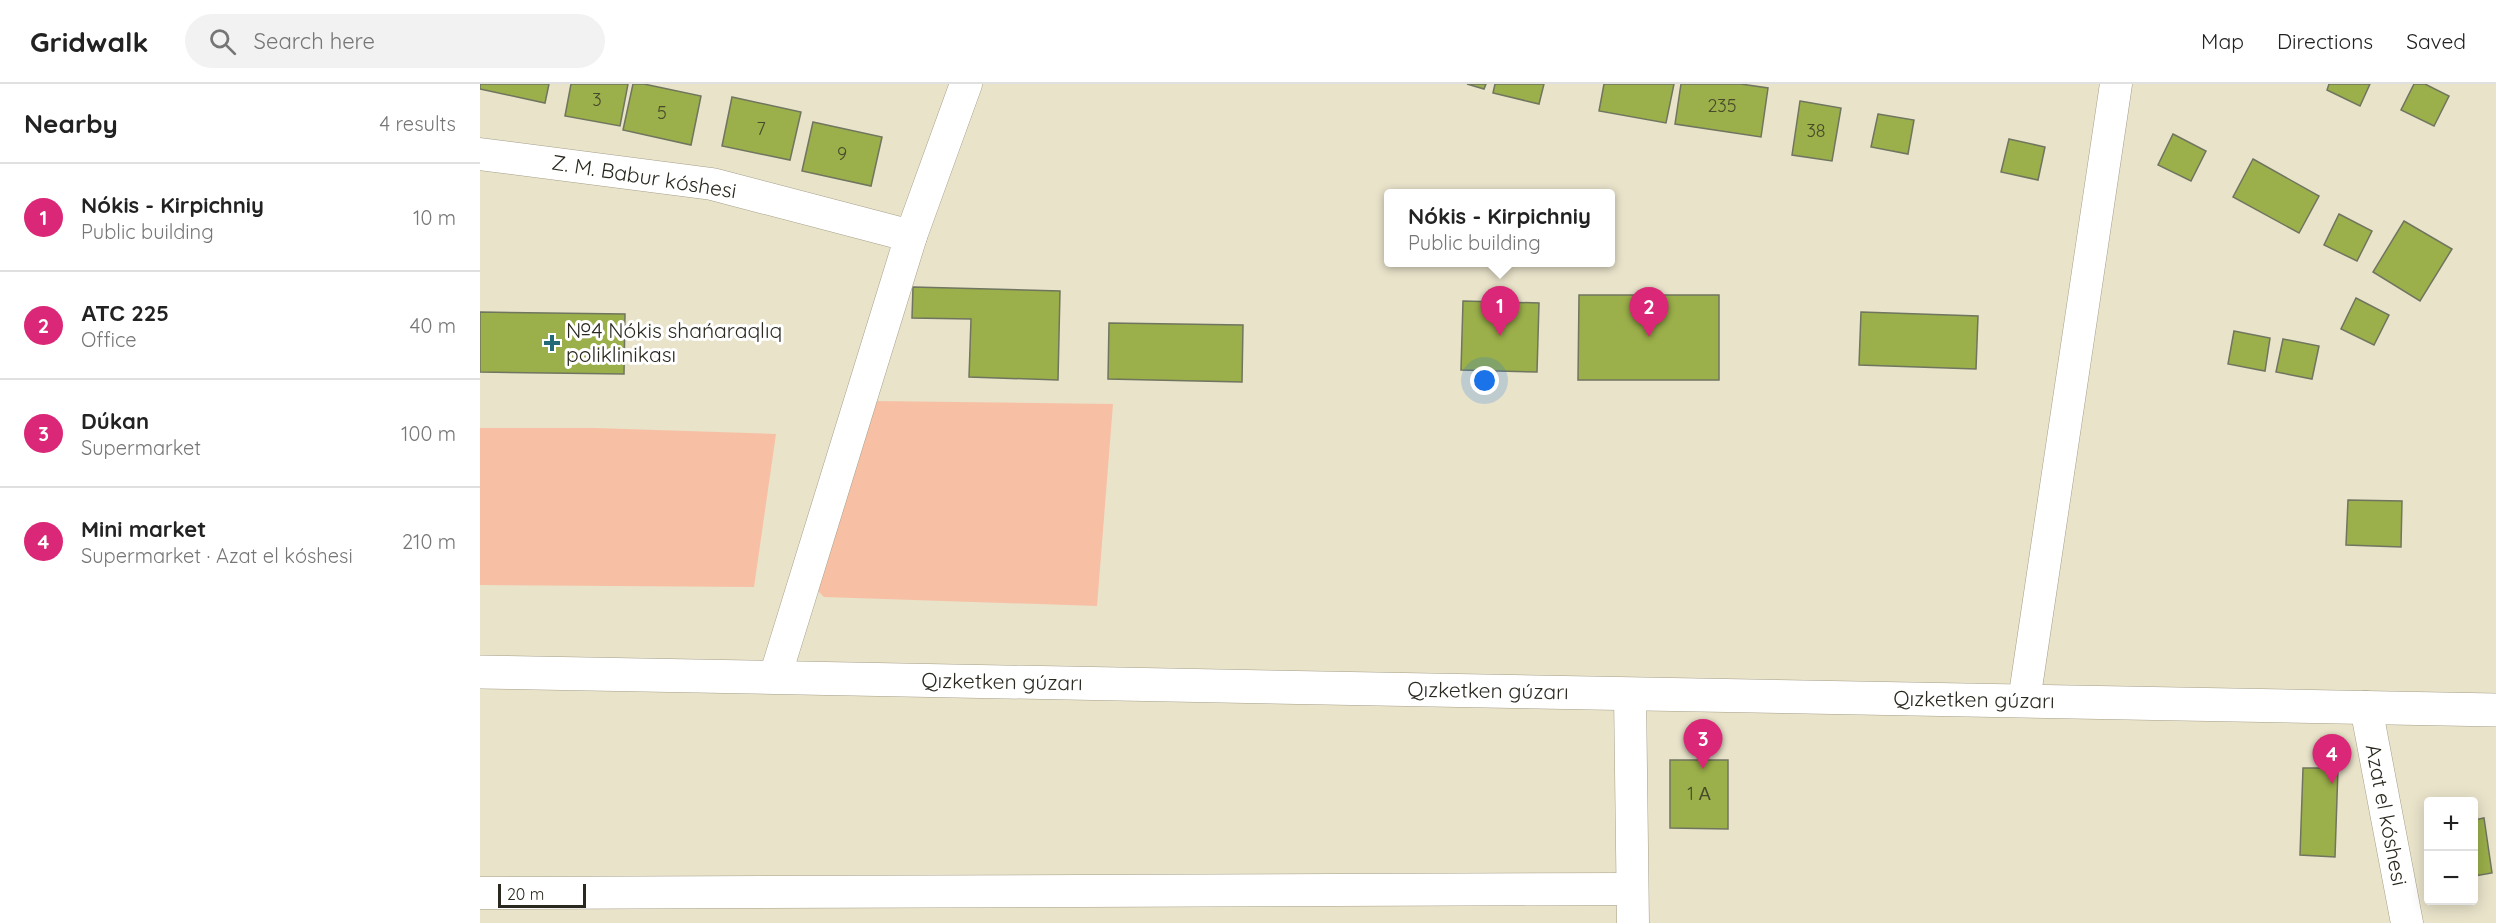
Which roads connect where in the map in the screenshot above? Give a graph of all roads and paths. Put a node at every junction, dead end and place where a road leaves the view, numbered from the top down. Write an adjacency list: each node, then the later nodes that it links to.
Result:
1 (966, 84): 4 (street)
2 (2116, 84): 8 (street)
3 (480, 154): 4 (street, Z. M. Babur kóshesi)
4 (911, 236): 6 (street)
5 (480, 672): 6 (street, Qızketken gúzarı)
6 (775, 677): 7 (street, Qızketken gúzarı)
7 (1630, 694): 8 (street, Qızketken gúzarı); 11 (street)
8 (2024, 701): 9 (street, Qızketken gúzarı)
9 (2366, 708): 10 (street, Qızketken gúzarı); 14 (street, Azat el kóshesi)
10 (2496, 710)
11 (1632, 889): 12 (street); 13 (street)
12 (480, 893)
13 (1633, 923)
14 (2407, 923)

